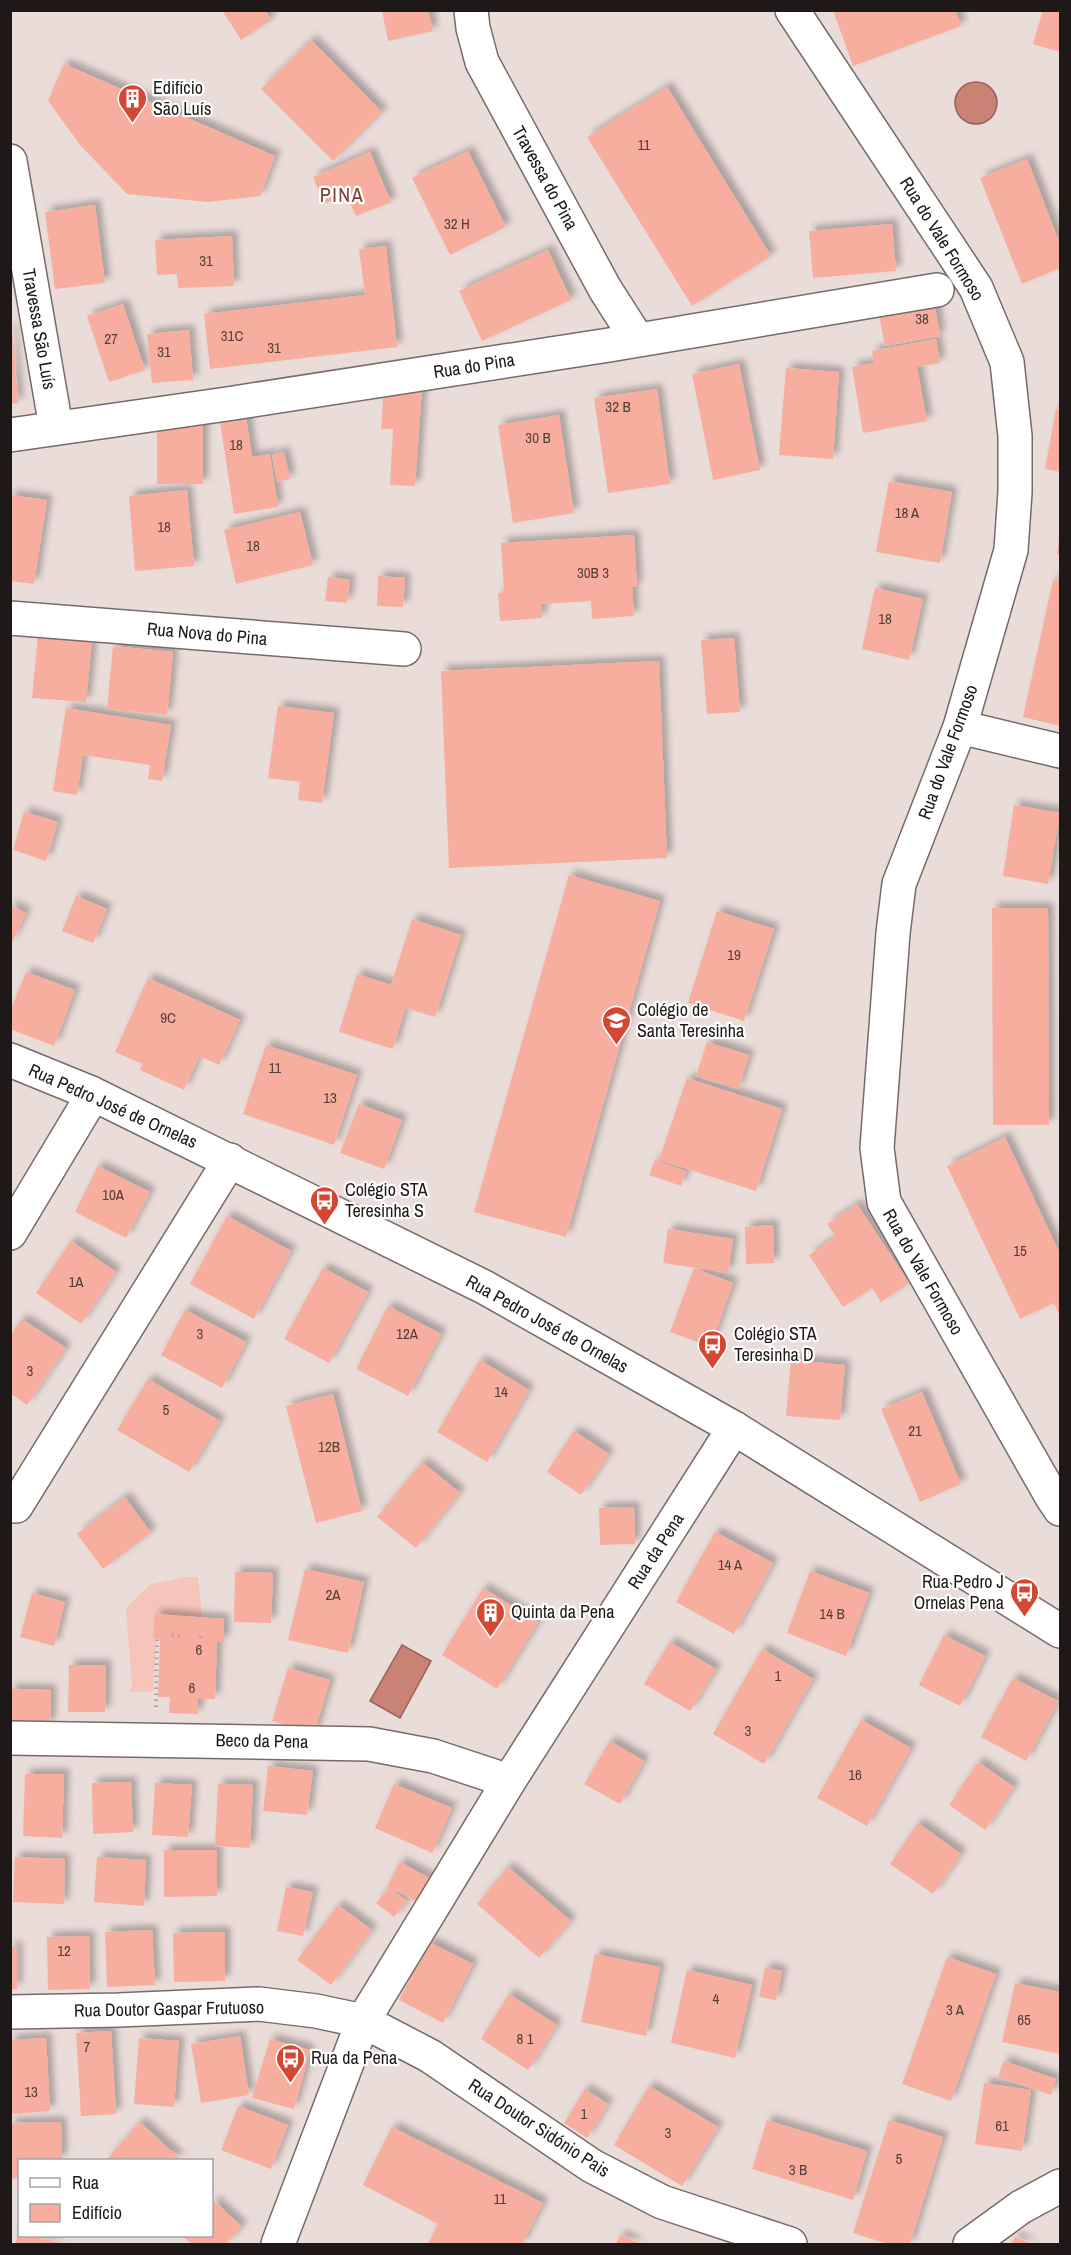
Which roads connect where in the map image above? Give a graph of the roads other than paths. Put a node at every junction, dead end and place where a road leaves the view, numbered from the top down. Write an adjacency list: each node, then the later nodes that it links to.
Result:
1 (471, 10): 5 (street, Travessa do Pina)
2 (792, 10): 10 (street, Rua do Vale Formoso)
3 (11, 162): 6 (street, Travessa São Luís)
4 (937, 290): 5 (street, Rua do Pina)
5 (637, 339): 6 (street, Rua do Pina)
6 (56, 427): 7 (street, Rua do Pina)
7 (10, 435)
8 (10, 618): 9 (street, Rua Nova do Pina)
9 (404, 649)
10 (960, 727): 11 (street); 18 (street, Rua do Vale Formoso)
11 (1060, 751)
12 (10, 1060): 13 (street, Rua Pedro José de Ornelas)
13 (91, 1093): 14 (street, Rua Pedro José de Ornelas); 15 (street)
14 (230, 1160): 16 (street, Rua Pedro José de Ornelas); 17 (street)
15 (10, 1233)
16 (734, 1428): 19 (street, Rua Pedro José de Ornelas); 21 (street, Rua da Pena)
17 (16, 1506)
18 (1060, 1509)
19 (1060, 1630)
20 (10, 1737): 21 (street, Beco da Pena)
21 (509, 1781): 23 (street, Rua da Pena)
22 (10, 2012): 23 (street, Rua Doutor Gaspar Frutuoso)
23 (363, 2021): 25 (street, Rua da Pena); 26 (street, Rua Doutor Sidónio Pais)
24 (1060, 2186): 27 (street)
25 (278, 2244)
26 (790, 2244)
27 (970, 2244)

